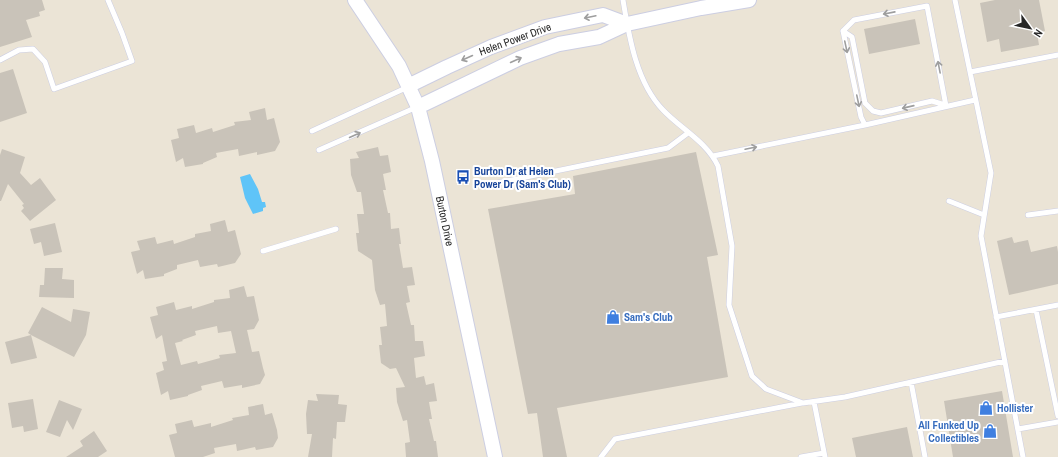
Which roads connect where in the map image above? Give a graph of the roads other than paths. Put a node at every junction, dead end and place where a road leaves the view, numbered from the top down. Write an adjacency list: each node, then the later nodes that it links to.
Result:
1 (108, 0): 9 (lane)
2 (355, 0): 11 (street, Burton Drive)
3 (623, 0): 6 (lane)
4 (749, 0): 6 (street, Helen Power Drive)
5 (955, 0): 10 (lane)
6 (627, 24): 11 (street, Helen Power Drive, one-way to 11); 14 (street, Helen Power Drive, one-way to 6); 17 (lane)
7 (843, 31): 13 (lane, one-way to 7); 13 (lane, one-way to 7); 15 (lane, one-way to 15)
8 (1058, 55): 10 (lane)
9 (0, 60)
10 (970, 72): 12 (lane)
11 (408, 86): 14 (street, Burton Drive); 16 (lane)
12 (975, 100): 13 (lane); 24 (lane)
13 (946, 106): 15 (lane)
14 (418, 107): 18 (lane, one-way to 14); 38 (street, Burton Drive)
15 (865, 125): 19 (lane, one-way to 15)
16 (312, 131)
17 (688, 133): 19 (lane); 20 (lane)
18 (320, 150)
19 (713, 156): 33 (lane)
20 (497, 183)
21 (949, 201): 24 (lane)
22 (1058, 211): 23 (lane)
23 (1028, 215)
24 (984, 216): 29 (lane)
25 (336, 229): 26 (lane)
26 (263, 251)
27 (1058, 305): 28 (lane)
28 (1036, 310): 29 (lane); 34 (lane)
29 (996, 317): 30 (lane)
30 (1005, 361): 31 (lane); 36 (lane)
31 (911, 382): 32 (lane); 41 (lane)
32 (814, 402): 33 (lane); 37 (lane)
33 (803, 403): 39 (lane)
34 (1058, 416)
35 (1058, 422): 36 (lane)
36 (1018, 430): 42 (lane)
37 (824, 455): 40 (lane)
38 (495, 457)
39 (601, 457)
40 (801, 457)
41 (925, 457)
42 (1023, 457)

